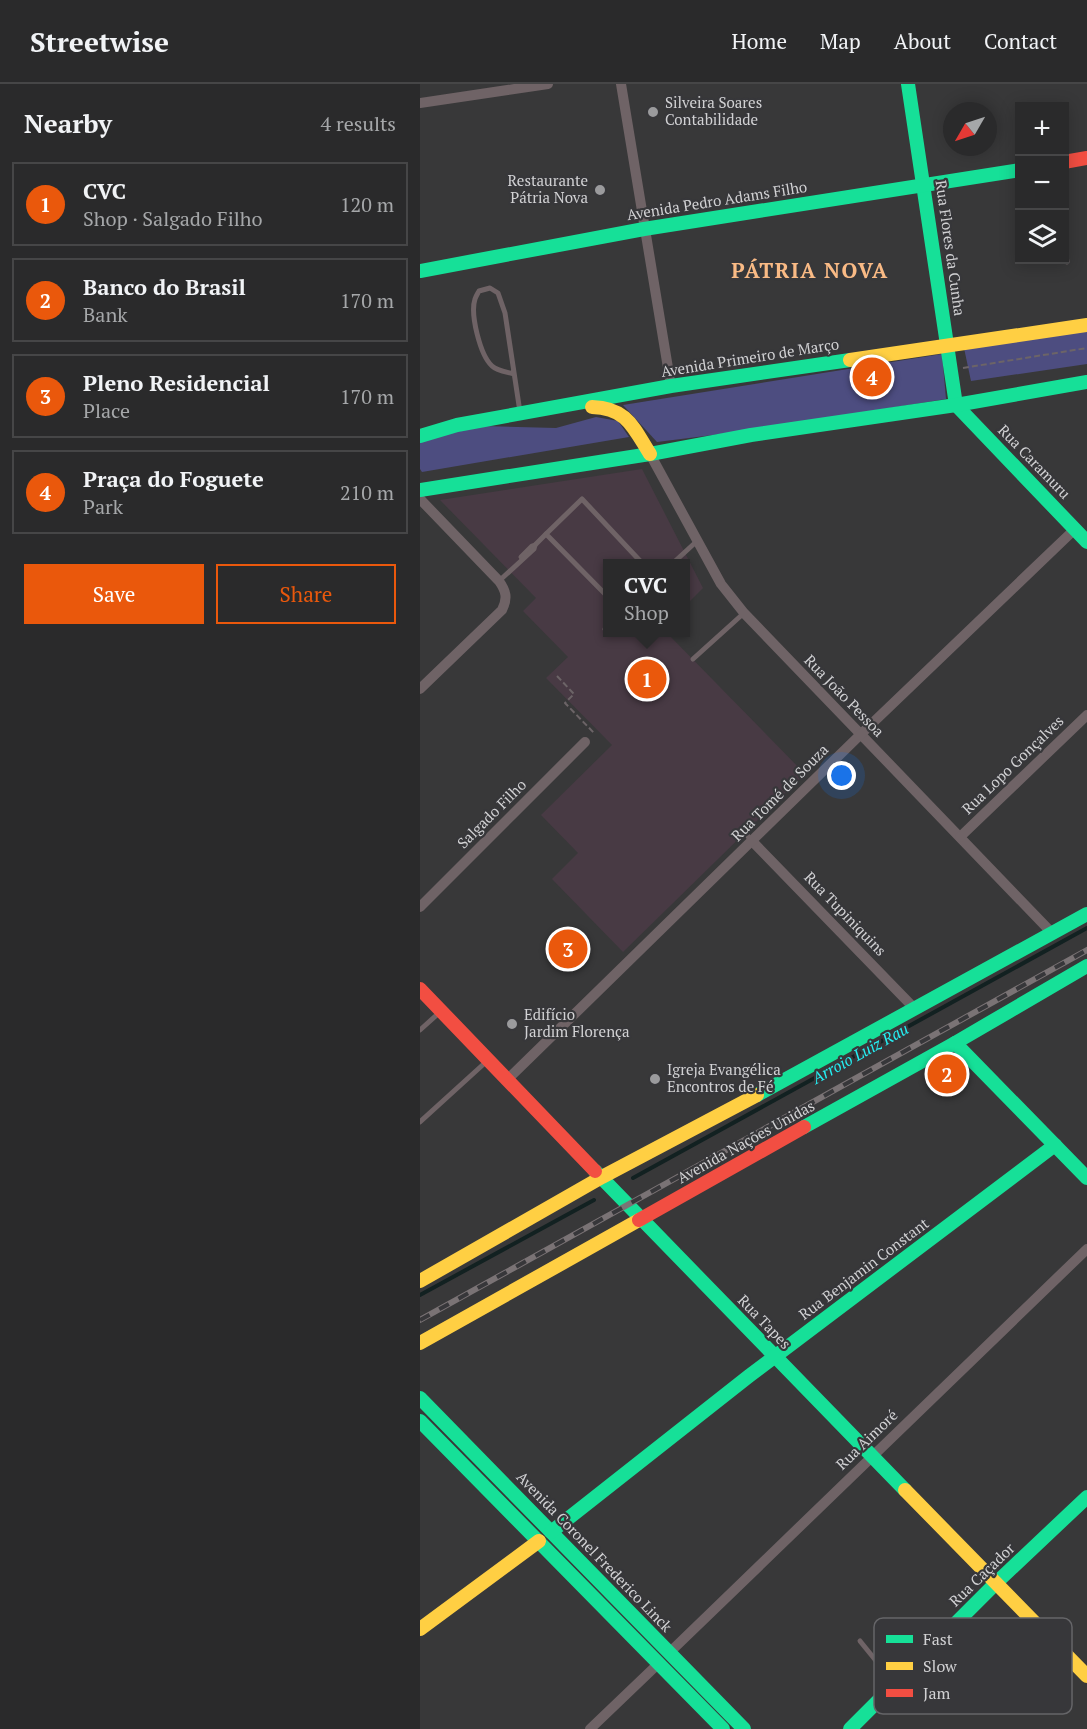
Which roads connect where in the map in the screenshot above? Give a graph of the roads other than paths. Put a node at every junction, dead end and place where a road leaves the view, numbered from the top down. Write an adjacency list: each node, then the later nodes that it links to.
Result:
1 (548, 84): 4 (street)
2 (621, 84): 9 (street)
3 (908, 84): 8 (main road, Rua Flores da Cunha)
4 (420, 103)
5 (1087, 158): 6 (main road)
6 (1069, 161)
7 (1015, 171): 8 (main road, Avenida Pedro Adams Filho)
8 (924, 186): 9 (main road, Avenida Pedro Adams Filho); 12 (main road, Rua Flores da Cunha)
9 (644, 229): 10 (main road, Avenida Pedro Adams Filho); 15 (street)
10 (420, 271)
11 (1087, 325): 12 (main road, Avenida Primeiro de Março)
12 (948, 345): 15 (main road, Avenida Primeiro de Março); 16 (main road, Rua Flores da Cunha)
13 (514, 374): 13 (lane); 17 (lane)
14 (1087, 382): 16 (main road)
15 (671, 386): 17 (main road, Avenida Primeiro de Março)
16 (956, 405): 19 (main road); 22 (main road, Rua Caramuru)
17 (522, 413): 18 (main road, Avenida Primeiro de Março); 19 (main road)
18 (420, 436)
19 (650, 454): 20 (main road); 24 (street, Rua João Pessoa)
20 (420, 490)
21 (420, 500): 28 (street)
22 (1075, 529): 25 (main road, Rua Caramuru); 34 (street, Rua Tomé de Souza)
23 (546, 534): 26 (lane); 28 (lane); 29 (lane)
24 (697, 541): 27 (lane); 30 (street, Rua João Pessoa)
25 (1087, 542)
26 (638, 559)
27 (676, 559)
28 (499, 581): 32 (street)
29 (603, 592)
30 (744, 613): 31 (lane); 34 (street, Rua João Pessoa)
31 (693, 659)
32 (420, 689)
33 (1087, 715): 37 (street, Rua Lopo Gonçalves)
34 (860, 735): 36 (street, Rua Tomé de Souza); 37 (street, Rua João Pessoa)
35 (585, 742): 38 (street, Salgado Filho)
36 (748, 837): 43 (street, Rua Tupiniquins); 48 (street, Rua Tomé de Souza)
37 (960, 837): 40 (street, Rua João Pessoa)
38 (420, 907)
39 (1087, 914): 40 (main road)
40 (1052, 933): 43 (main road)
41 (1087, 966): 46 (main road, Avenida Nações Unidas)
42 (420, 989): 44 (main road, Rua Tapes)
43 (915, 1009): 51 (main road)
44 (441, 1011): 45 (lane); 47 (main road, Rua Tapes)
45 (420, 1030)
46 (955, 1043): 50 (main road); 53 (main road, Avenida Nações Unidas)
47 (489, 1060): 48 (main road, Rua Tapes); 49 (lane)
48 (507, 1080): 51 (main road, Rua Tapes)
49 (420, 1122)
50 (1055, 1145): 52 (main road); 57 (main road, Rua Benjamin Constant)
51 (602, 1178): 53 (main road, Rua Tapes); 55 (main road)
52 (1087, 1178)
53 (642, 1220): 56 (main road, Avenida Nações Unidas); 57 (main road, Rua Tapes)
54 (1087, 1249): 60 (street, Rua Aimoré)
55 (420, 1281)
56 (420, 1343)
57 (775, 1357): 60 (main road, Rua Tapes); 62 (main road, Rua Benjamin Constant)
58 (420, 1398): 62 (main road, Avenida Coronel Frederico Linck)
59 (422, 1428): 63 (main road, Avenida Coronel Frederico Linck)
60 (872, 1456): 64 (main road, Rua Tapes); 69 (street, Rua Aimoré)
61 (1087, 1497): 64 (main road, Rua Caçador)
62 (551, 1532): 63 (main road, Rua Benjamin Constant); 69 (main road, Avenida Coronel Frederico Linck)
63 (539, 1541): 67 (main road); 72 (main road, Avenida Coronel Frederico Linck)
64 (996, 1583): 65 (main road, Rua Caçador); 66 (main road, Rua Tapes)
65 (961, 1618)
66 (1030, 1618)
67 (420, 1629)
68 (860, 1641): 70 (lane)
69 (669, 1653): 77 (main road, Avenida Coronel Frederico Linck)
70 (874, 1658)
71 (1072, 1661): 73 (main road, Rua Tapes)
72 (658, 1663): 75 (street); 76 (main road, Avenida Coronel Frederico Linck)
73 (1087, 1676)
74 (874, 1705): 78 (main road, Rua Caçador)
75 (590, 1729)
76 (723, 1729)
77 (744, 1729)
78 (850, 1729)

